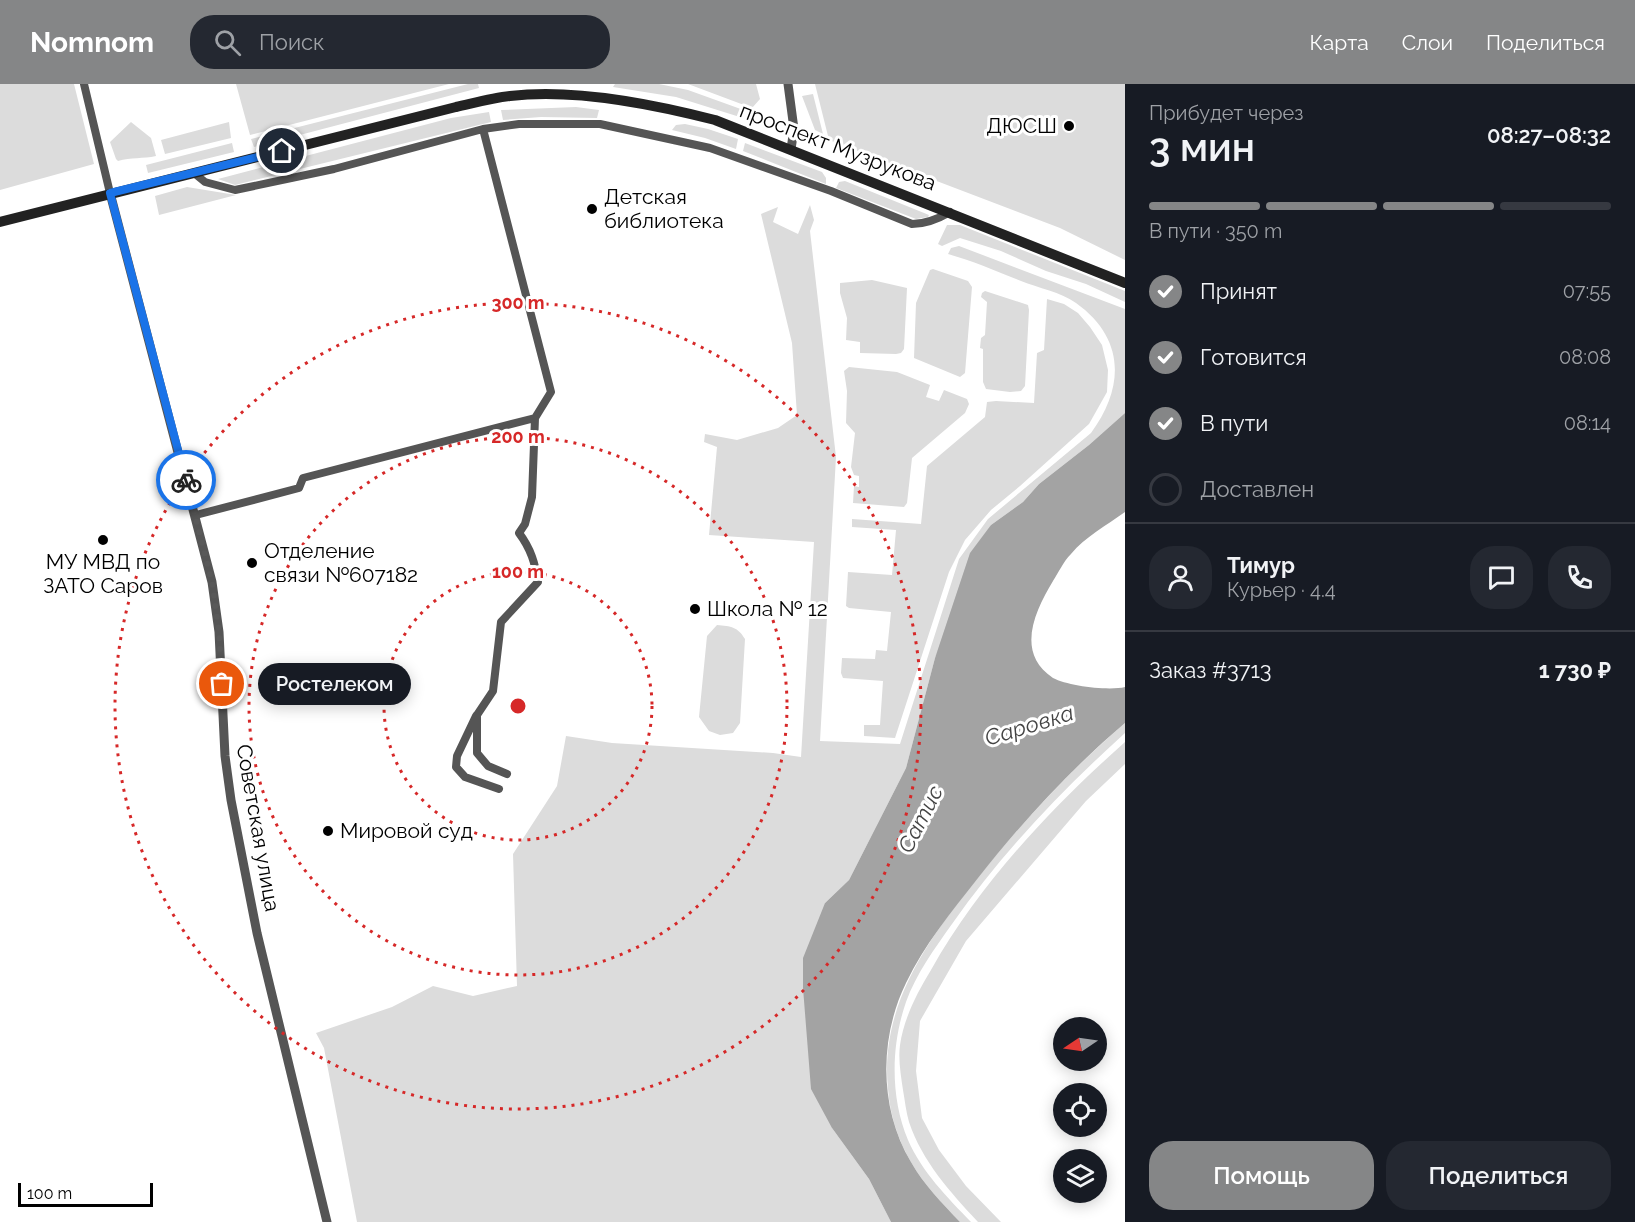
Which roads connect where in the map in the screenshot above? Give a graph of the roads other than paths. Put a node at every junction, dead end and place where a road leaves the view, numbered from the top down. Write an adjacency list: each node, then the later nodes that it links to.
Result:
1 (84, 84): 6 (street)
2 (788, 84): 4 (street)
3 (483, 129): 5 (street); 7 (street); 10 (street)
4 (791, 149): 5 (main road, проспект Музрукова); 7 (main road, проспект Музрукова)
5 (194, 173): 6 (main road, проспект Музрукова)
6 (110, 193): 8 (main road, проспект Музрукова); 11 (street, Советская улица)
7 (950, 212): 9 (main road, проспект Музрукова)
8 (0, 222)
9 (1125, 283)
10 (535, 418): 11 (street); 12 (street)
11 (196, 515): 15 (street, Советская улица)
12 (477, 715): 13 (street); 14 (street)
13 (507, 774)
14 (499, 789)
15 (327, 1222)

